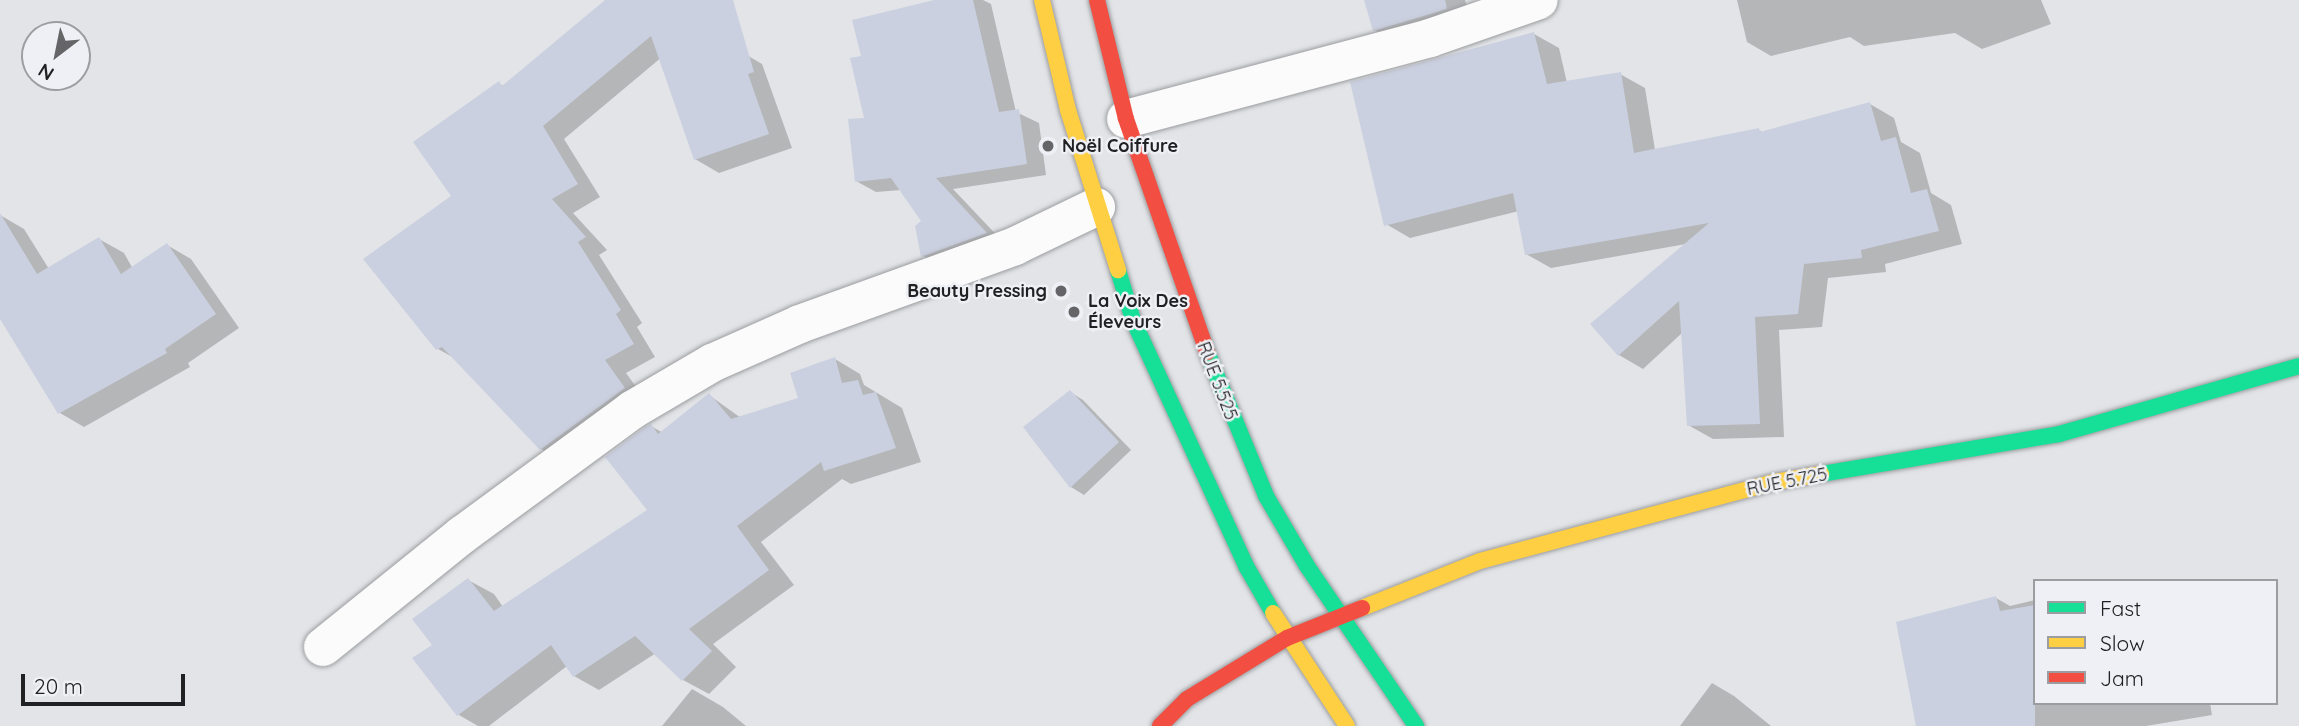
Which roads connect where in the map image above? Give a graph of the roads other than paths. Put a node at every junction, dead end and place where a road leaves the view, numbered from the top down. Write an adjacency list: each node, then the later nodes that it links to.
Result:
1 (1042, 0): 5 (street)
2 (1097, 0): 4 (street, RUE 5.525)
3 (1539, 0): 4 (street)
4 (1126, 119): 7 (street, RUE 5.525)
5 (1096, 207): 8 (street); 9 (street)
6 (2299, 366): 7 (street, RUE 5.725)
7 (1339, 616): 8 (street, RUE 5.725); 12 (street, RUE 5.525)
8 (1287, 638): 10 (street, RUE 5.725); 11 (street)
9 (323, 647)
10 (1160, 726)
11 (1347, 726)
12 (1416, 726)

